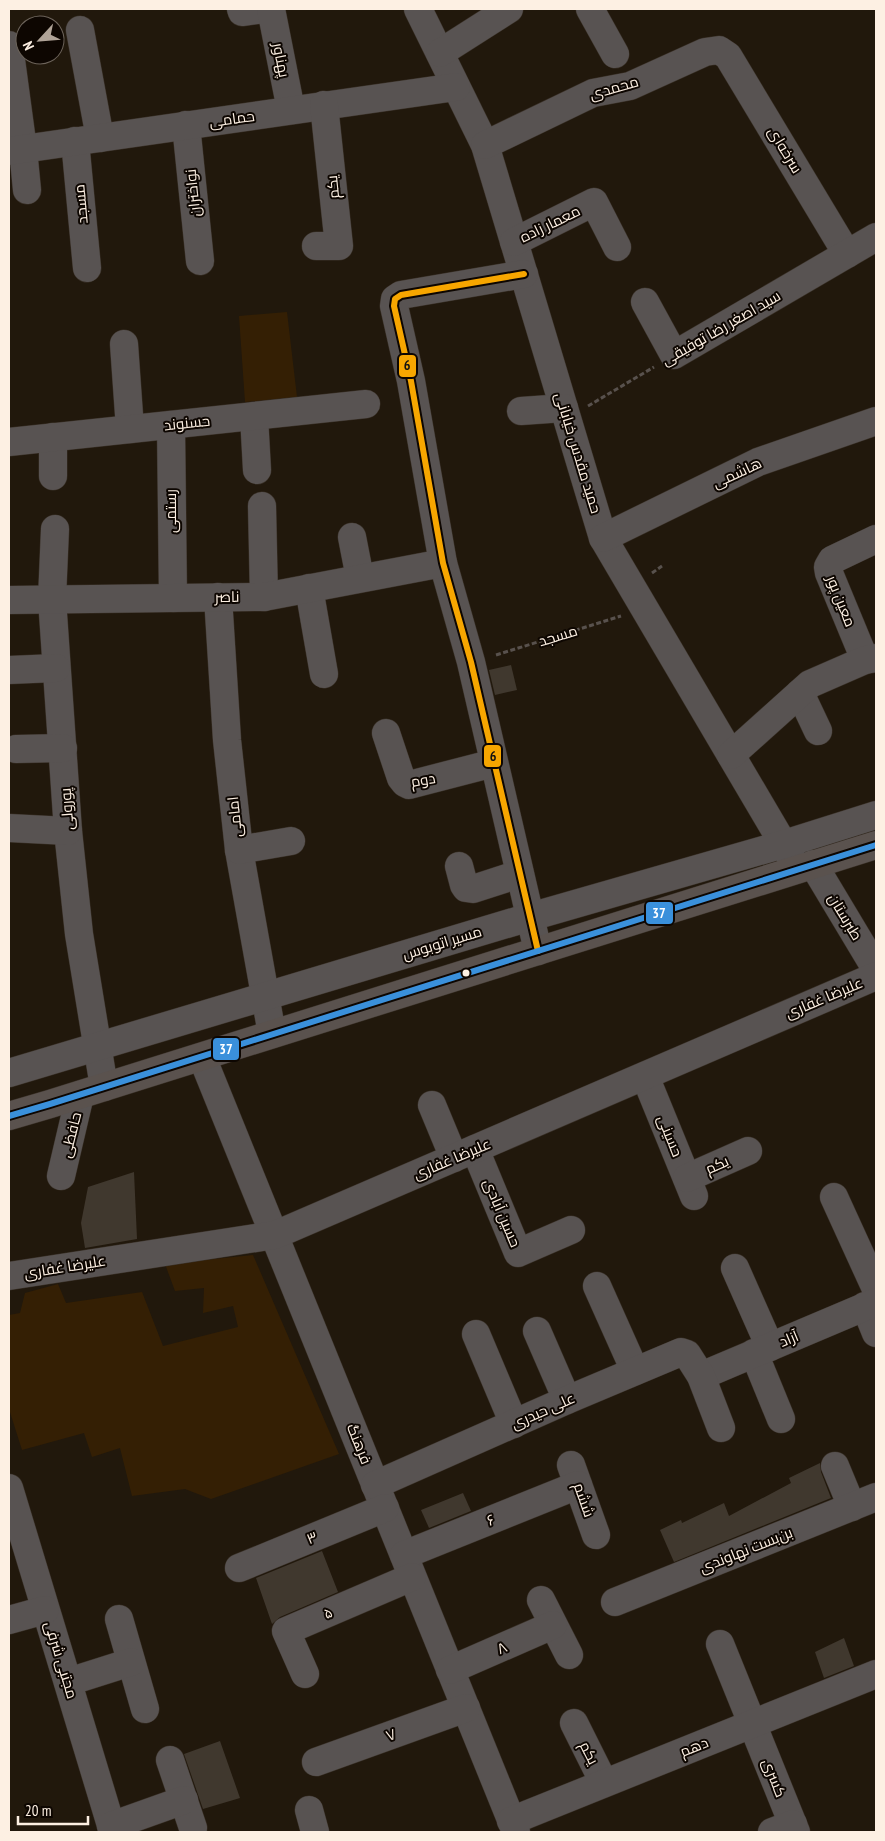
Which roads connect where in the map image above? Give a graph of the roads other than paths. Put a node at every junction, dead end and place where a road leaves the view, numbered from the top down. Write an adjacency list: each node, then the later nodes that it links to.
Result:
1 (241, 9): 2 (street)
2 (265, 9)
3 (271, 9): 14 (street, پهناور)
4 (418, 9): 10 (street, حمید مقدس خیابانی)
5 (509, 9): 10 (street)
6 (590, 9): 11 (street)
7 (80, 30): 16 (street, مسجد)
8 (9, 45): 18 (street)
9 (719, 50): 17 (street, محمدی); 24 (street, سرخه‌ای)
10 (440, 53): 12 (street, حمید مقدس خیابانی)
11 (614, 54)
12 (456, 87): 13 (street, حمامی); 17 (street, حمید مقدس خیابانی)
13 (324, 105): 14 (street, حمامی); 22 (street, یکم)
14 (291, 110): 15 (street, حمامی)
15 (186, 125): 16 (street, حمامی); 25 (street, نواختران)
16 (88, 139): 18 (street, حمامی); 26 (street, مسجد)
17 (484, 144): 21 (street, حمید مقدس خیابانی)
18 (16, 150): 19 (street)
19 (27, 190)
20 (876, 238): 24 (street, سید اصغر رضا توفیقی)
21 (514, 242): 23 (street, معمار زاده); 27 (street, حمید مقدس خیابانی)
22 (316, 246)
23 (617, 248)
24 (847, 254): 28 (street, سید اصغر رضا توفیقی)
25 (200, 261)
26 (87, 268)
27 (524, 274): 32 (street, حمید مقدس خیابانی); 46 (street)
28 (646, 302)
29 (124, 344): 36 (street)
30 (366, 404): 33 (street, حسنوند)
31 (521, 411): 32 (street)
32 (566, 415): 44 (street, حمید مقدس خیابانی)
33 (254, 416): 35 (street, حسنوند); 39 (street)
34 (876, 421): 44 (street, هاشمی)
35 (171, 424): 36 (street, حسنوند); 51 (street, رستمی)
36 (130, 429): 37 (street, حسنوند)
37 (53, 437): 38 (street, حسنوند); 40 (street)
38 (9, 442)
39 (257, 470)
40 (53, 476)
41 (262, 506): 50 (street)
42 (55, 530): 52 (street, پورولی)
43 (352, 537): 47 (street)
44 (603, 538): 63 (street, حمید مقدس خیابانی)
45 (876, 539): 54 (street, معین پور)
46 (443, 563): 47 (street, ناصر); 64 (street)
47 (360, 578): 48 (street, ناصر)
48 (308, 588): 50 (street, ناصر); 57 (street)
49 (218, 597): 50 (street, ناصر); 51 (street, ناصر); 71 (street, امامی)
50 (264, 597)
51 (173, 598): 52 (street, ناصر)
52 (52, 599): 53 (street, ناصر); 55 (street, پورولی)
53 (9, 600)
54 (871, 659): 58 (street)
55 (56, 668): 56 (street); 61 (street, پورولی)
56 (9, 670)
57 (324, 674)
58 (800, 693): 59 (street); 63 (street)
59 (818, 731)
60 (386, 733): 64 (street, دوم)
61 (63, 748): 62 (street); 67 (street, پورولی)
62 (16, 749)
63 (731, 755): 69 (street, حمید مقدس خیابانی)
64 (494, 763): 74 (street)
65 (876, 815): 69 (street, مسیر اتوبوس)
66 (9, 828): 67 (street)
67 (68, 831): 81 (street, پورولی)
68 (291, 841): 71 (street)
69 (784, 844): 73 (street, حمید مقدس خیابانی); 75 (street, مسیر اتوبوس)
70 (876, 844): 73 (main road)
71 (239, 850): 79 (street, امامی)
72 (459, 866): 74 (street)
73 (805, 867): 76 (main road); 77 (street, طبرستان)
74 (519, 874): 75 (street)
75 (530, 917): 76 (street); 79 (street, مسیر اتوبوس)
76 (538, 951): 80 (main road)
77 (876, 969)
78 (876, 976): 84 (street, علیرضا غفاری)
79 (265, 997): 80 (street, امامی); 81 (street, مسیر اتوبوس)
80 (272, 1034): 82 (main road)
81 (98, 1046): 83 (street, مسیر اتوبوس); 85 (street, پورولی)
82 (202, 1057): 85 (main road); 96 (street, فرهنگ)
83 (9, 1073)
84 (645, 1076): 91 (street, علیرضا غفاری); 93 (street, حسینی)
85 (92, 1091): 86 (main road); 92 (street, حافظی)
86 (50, 1104): 88 (main road); 89 (main road)
87 (432, 1105): 91 (street)
88 (9, 1116)
89 (9, 1136)
90 (748, 1151): 93 (street, یکم)
91 (465, 1153): 95 (street, حسین آبادی); 96 (street, علیرضا غفاری)
92 (61, 1176)
93 (691, 1187)
94 (834, 1196): 100 (street)
95 (571, 1230)
96 (275, 1235): 98 (street, علیرضا غفاری); 114 (street, فرهنگ)
97 (735, 1268): 104 (street)
98 (9, 1276)
99 (597, 1286): 106 (street)
100 (873, 1299): 102 (street); 104 (street, آزاد)
101 (538, 1331): 107 (street)
102 (876, 1333)
103 (476, 1334): 109 (street)
104 (762, 1350): 105 (street, آزاد); 108 (street)
105 (694, 1365): 106 (street, علی حیدری); 110 (street)
106 (635, 1371): 107 (street, علی حیدری)
107 (567, 1400): 109 (street, علی حیدری)
108 (781, 1419)
109 (514, 1424): 114 (street, علی حیدری)
110 (722, 1428)
111 (835, 1466): 115 (street)
112 (575, 1475): 116 (street, ششم); 117 (street, ۶)
113 (9, 1488): 121 (street, مجتبی شرفی)
114 (380, 1496): 117 (street, فرهنگ); 118 (street, ۳)
115 (864, 1502): 120 (street, بن‌بست نهاوندی)
116 (596, 1535)
117 (408, 1566): 128 (street, فرهنگ); 129 (street, ۵)
118 (240, 1568)
119 (541, 1600): 124 (street)
120 (615, 1602)
121 (46, 1610): 123 (street); 131 (street, مجتبی شرفی)
122 (119, 1619): 127 (street)
123 (9, 1620)
124 (553, 1625): 126 (street); 128 (street, ۸)
125 (720, 1644): 135 (street)
126 (569, 1655)
127 (131, 1662): 131 (street); 133 (street)
128 (450, 1670): 132 (street, فرهنگ)
129 (305, 1674)
130 (876, 1674): 135 (street, دهم)
131 (68, 1682): 142 (street, مجتبی شرفی)
132 (466, 1708): 137 (street, ۷); 140 (street, فرهنگ)
133 (145, 1709)
134 (574, 1723): 138 (street, یکم)
135 (752, 1724): 138 (street, دهم); 143 (street, کسری)
136 (170, 1760): 139 (street)
137 (316, 1762)
138 (604, 1784): 140 (street, دهم)
139 (184, 1800): 141 (street); 142 (street)
140 (513, 1826)
141 (193, 1828)
142 (112, 1829)
143 (787, 1829)

